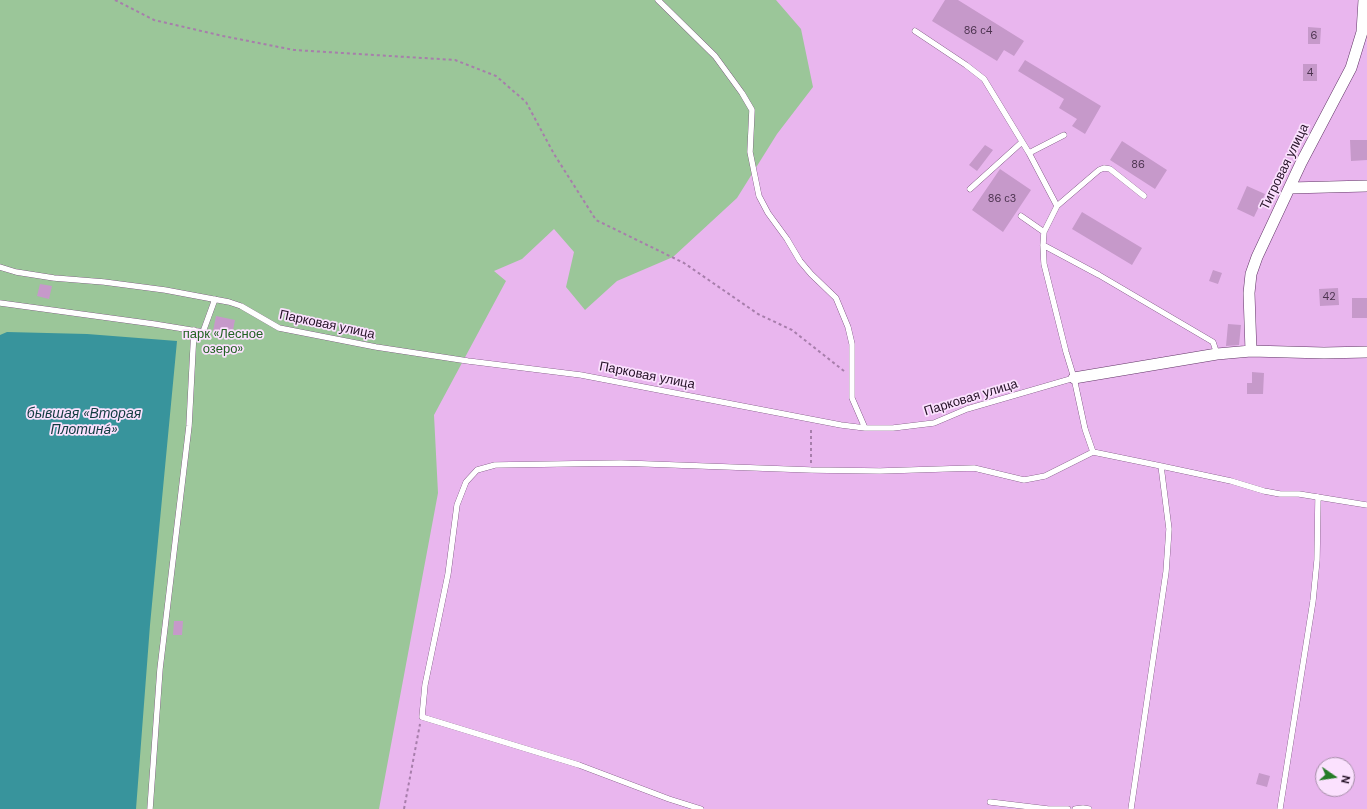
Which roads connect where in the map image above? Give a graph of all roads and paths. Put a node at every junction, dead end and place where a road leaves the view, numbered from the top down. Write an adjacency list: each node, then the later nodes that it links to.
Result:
1 (115, 0): 23 (path)
2 (658, 0): 23 (lane)
3 (1364, 0): 9 (street, Тигровая улица)
4 (915, 31): 6 (lane)
5 (1064, 135): 7 (lane)
6 (1022, 142): 7 (lane); 10 (lane)
7 (1029, 153): 12 (lane)
8 (1367, 186): 9 (street)
9 (1290, 188): 20 (street, Тигровая улица)
10 (970, 189)
11 (1144, 196): 12 (lane)
12 (1057, 206): 14 (lane)
13 (1021, 216): 14 (lane)
14 (1044, 232): 15 (lane)
15 (1043, 245): 22 (lane); 24 (lane)
16 (0, 266): 17 (lane, Парковая улица)
17 (215, 300): 19 (lane); 25 (lane, Парковая улица)
18 (0, 303): 19 (lane)
19 (194, 330): 34 (lane)
20 (1251, 351): 21 (street); 22 (street)
21 (1367, 352)
22 (1217, 354): 24 (street)
23 (851, 376): 26 (lane)
24 (1074, 378): 26 (lane, Парковая улица); 27 (lane)
25 (811, 419): 26 (lane, Парковая улица); 29 (path)
26 (865, 428)
27 (1094, 452): 28 (lane); 29 (lane)
28 (1161, 466): 30 (lane); 40 (lane)
29 (811, 470): 32 (lane)
30 (1318, 497): 31 (lane); 41 (lane)
31 (1367, 505)
32 (422, 717): 35 (path); 36 (lane)
33 (990, 802): 37 (lane)
34 (150, 809)
35 (404, 809)
36 (700, 809)
37 (1068, 809)
38 (1075, 809): 39 (lane)
39 (1089, 809)
40 (1131, 809)
41 (1280, 809)

